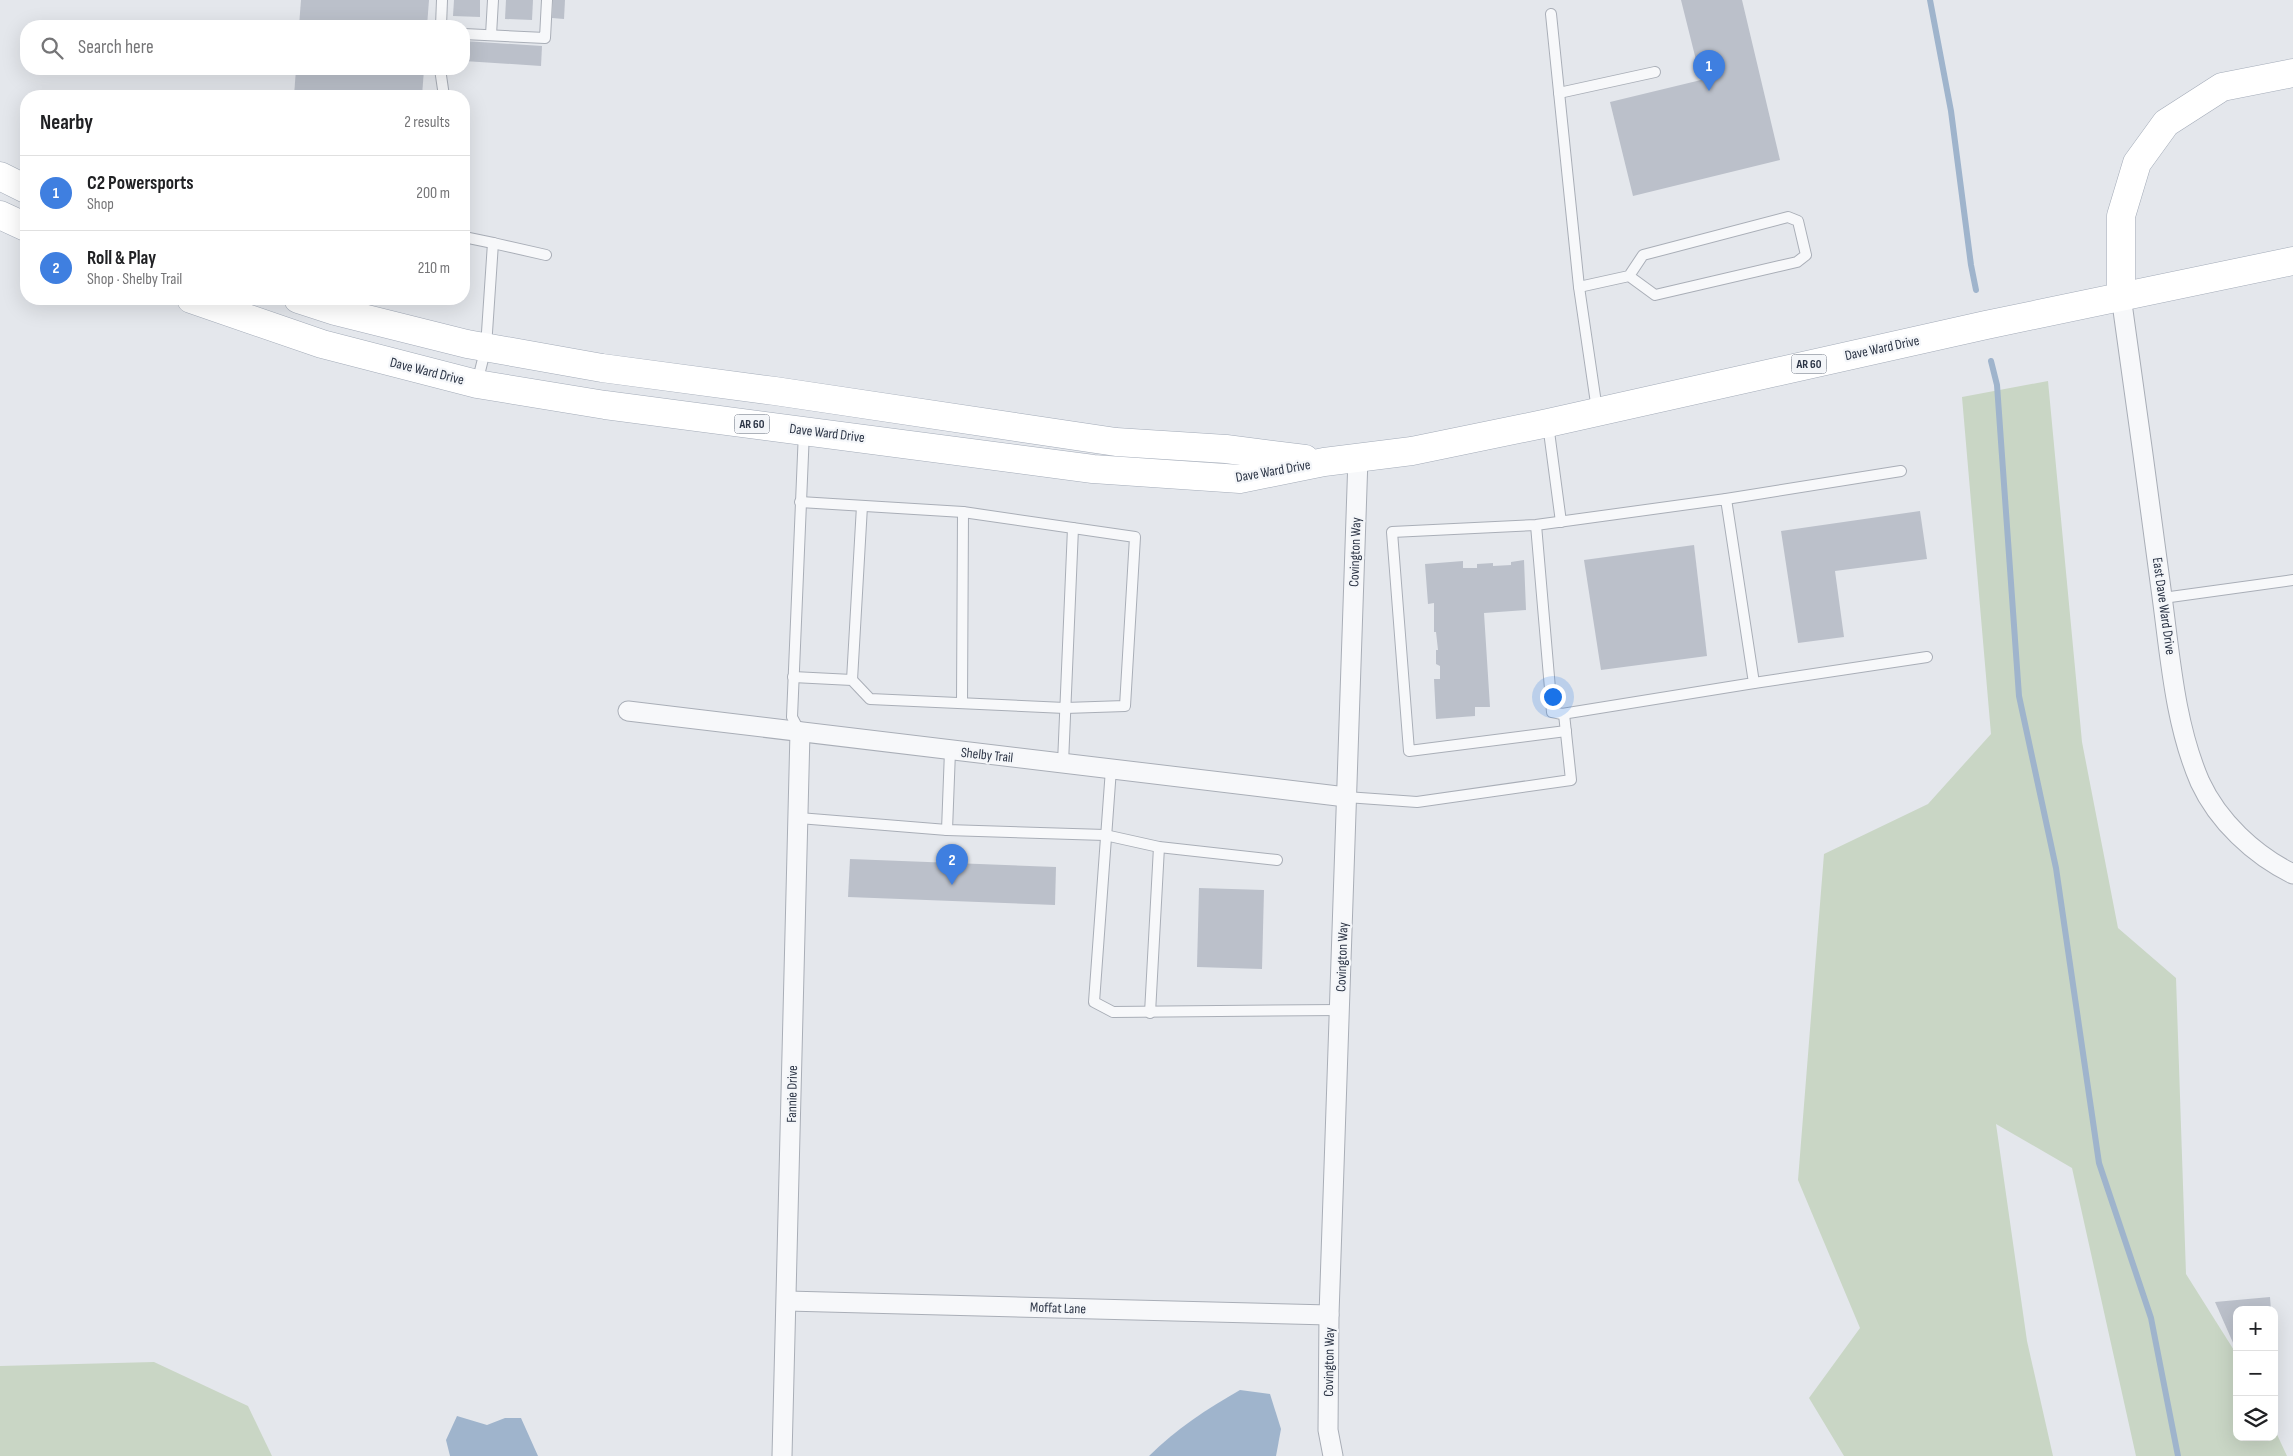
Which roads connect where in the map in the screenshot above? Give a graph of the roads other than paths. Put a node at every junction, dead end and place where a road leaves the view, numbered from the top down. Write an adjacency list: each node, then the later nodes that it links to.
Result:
1 (442, 0): 5 (lane)
2 (493, 0): 7 (lane)
3 (547, 0): 7 (lane)
4 (1550, 14): 12 (lane)
5 (441, 20)
6 (470, 34): 7 (lane)
7 (491, 35)
8 (1655, 72): 12 (lane)
9 (2293, 73): 23 (main road)
10 (441, 75): 11 (lane)
11 (443, 90)
12 (1559, 93): 22 (lane)
13 (0, 176): 14 (main road)
14 (20, 186)
15 (0, 215): 16 (main road)
16 (20, 224)
17 (470, 238): 18 (lane)
18 (492, 243): 19 (lane); 26 (lane)
19 (546, 255)
20 (2293, 261): 23 (main road, Dave Ward Drive / AR 60)
21 (1630, 276): 21 (lane); 22 (lane)
22 (1579, 287): 28 (lane)
23 (2121, 296): 28 (main road, Dave Ward Drive / AR 60); 42 (street, East Dave Ward Drive)
24 (208, 305): 27 (main road, Dave Ward Drive / AR 60)
25 (316, 305): 26 (main road, Dave Ward Drive / AR 60)
26 (486, 347): 27 (lane); 32 (main road, Dave Ward Drive / AR 60)
27 (477, 384): 30 (main road, Dave Ward Drive / AR 60)
28 (1597, 411): 29 (main road, Dave Ward Drive / AR 60)
29 (1548, 423): 31 (main road, Dave Ward Drive / AR 60); 38 (lane)
30 (804, 430): 32 (main road, Dave Ward Drive / AR 60); 35 (lane)
31 (1358, 458): 32 (main road, Dave Ward Drive / AR 60); 56 (street, Covington Way)
32 (1324, 462)
33 (1901, 471): 34 (lane)
34 (1726, 499): 38 (lane); 46 (lane)
35 (800, 502): 36 (lane); 44 (lane)
36 (862, 506): 37 (lane); 45 (lane)
37 (963, 512): 40 (lane); 47 (lane)
38 (1561, 522): 39 (lane)
39 (1536, 525): 50 (lane); 51 (lane)
40 (1073, 528): 48 (lane); 48 (lane)
41 (2293, 580): 42 (lane)
42 (2163, 598): 62 (street, East Dave Ward Drive)
43 (1927, 657): 46 (lane)
44 (793, 677): 45 (lane); 52 (lane)
45 (852, 680): 47 (lane)
46 (1754, 683): 50 (lane)
47 (962, 703): 48 (lane)
48 (1065, 708): 54 (lane)
49 (628, 711): 52 (street, Shelby Trail)
50 (1564, 714): 51 (lane)
51 (1566, 731): 56 (lane)
52 (800, 732): 53 (street, Shelby Trail); 57 (street, Fannie Drive)
53 (950, 751): 54 (street, Shelby Trail); 58 (lane)
54 (1063, 763): 55 (street, Shelby Trail)
55 (1112, 769): 56 (street, Shelby Trail); 59 (lane)
56 (1346, 797): 63 (street, Covington Way)
57 (798, 818): 58 (lane); 65 (street, Fannie Drive)
58 (947, 830): 59 (lane)
59 (1105, 835): 60 (lane); 64 (lane)
60 (1159, 847): 61 (lane); 64 (lane)
61 (1277, 860)
62 (2293, 874)
63 (1340, 1010): 64 (lane); 66 (street, Covington Way)
64 (1150, 1013)
65 (787, 1301): 66 (street, Moffat Lane); 67 (street, Fannie Drive)
66 (1329, 1315): 68 (street, Covington Way)
67 (782, 1456)
68 (1333, 1456)

